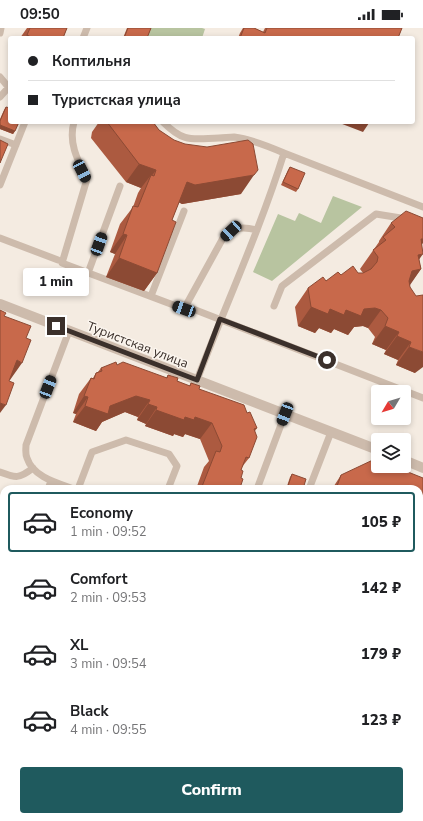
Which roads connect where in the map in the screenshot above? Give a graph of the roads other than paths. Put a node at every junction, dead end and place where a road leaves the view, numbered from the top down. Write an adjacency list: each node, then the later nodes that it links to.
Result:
1 (1, 28): 2 (lane)
2 (0, 33)
3 (0, 77): 4 (lane)
4 (8, 88)
5 (8, 90): 6 (lane)
6 (0, 97)
7 (24, 124): 11 (lane)
8 (73, 124): 21 (lane)
9 (165, 124): 12 (lane)
10 (0, 139): 11 (lane)
11 (16, 145): 13 (lane)
12 (284, 153): 15 (lane); 18 (lane)
13 (0, 185)
14 (120, 186): 21 (lane)
15 (423, 207)
16 (184, 211): 22 (lane)
17 (423, 228): 24 (lane)
18 (257, 230): 22 (lane); 26 (lane)
19 (0, 238): 20 (lane)
20 (58, 260)
21 (88, 273): 22 (lane)
22 (151, 296)
23 (0, 304): 27 (street, Туристская улица)
24 (274, 306)
25 (193, 309): 26 (lane)
26 (220, 319): 28 (lane); 29 (lane)
27 (69, 331): 28 (street, Туристская улица); 34 (lane)
28 (197, 380): 30 (street, Туристская улица)
29 (423, 398)
30 (285, 414): 31 (street, Туристская улица); 42 (lane)
31 (331, 432): 32 (street, Туристская улица); 43 (lane)
32 (371, 447)
33 (411, 463): 35 (street)
34 (33, 468): 36 (lane); 37 (lane)
35 (423, 468)
36 (0, 472)
37 (51, 481): 38 (lane); 39 (lane)
38 (50, 485)
39 (62, 485)
40 (80, 485): 41 (lane)
41 (170, 485)
42 (258, 485)
43 (311, 485)
44 (284, 821): 45 (lane)
45 (304, 821)

